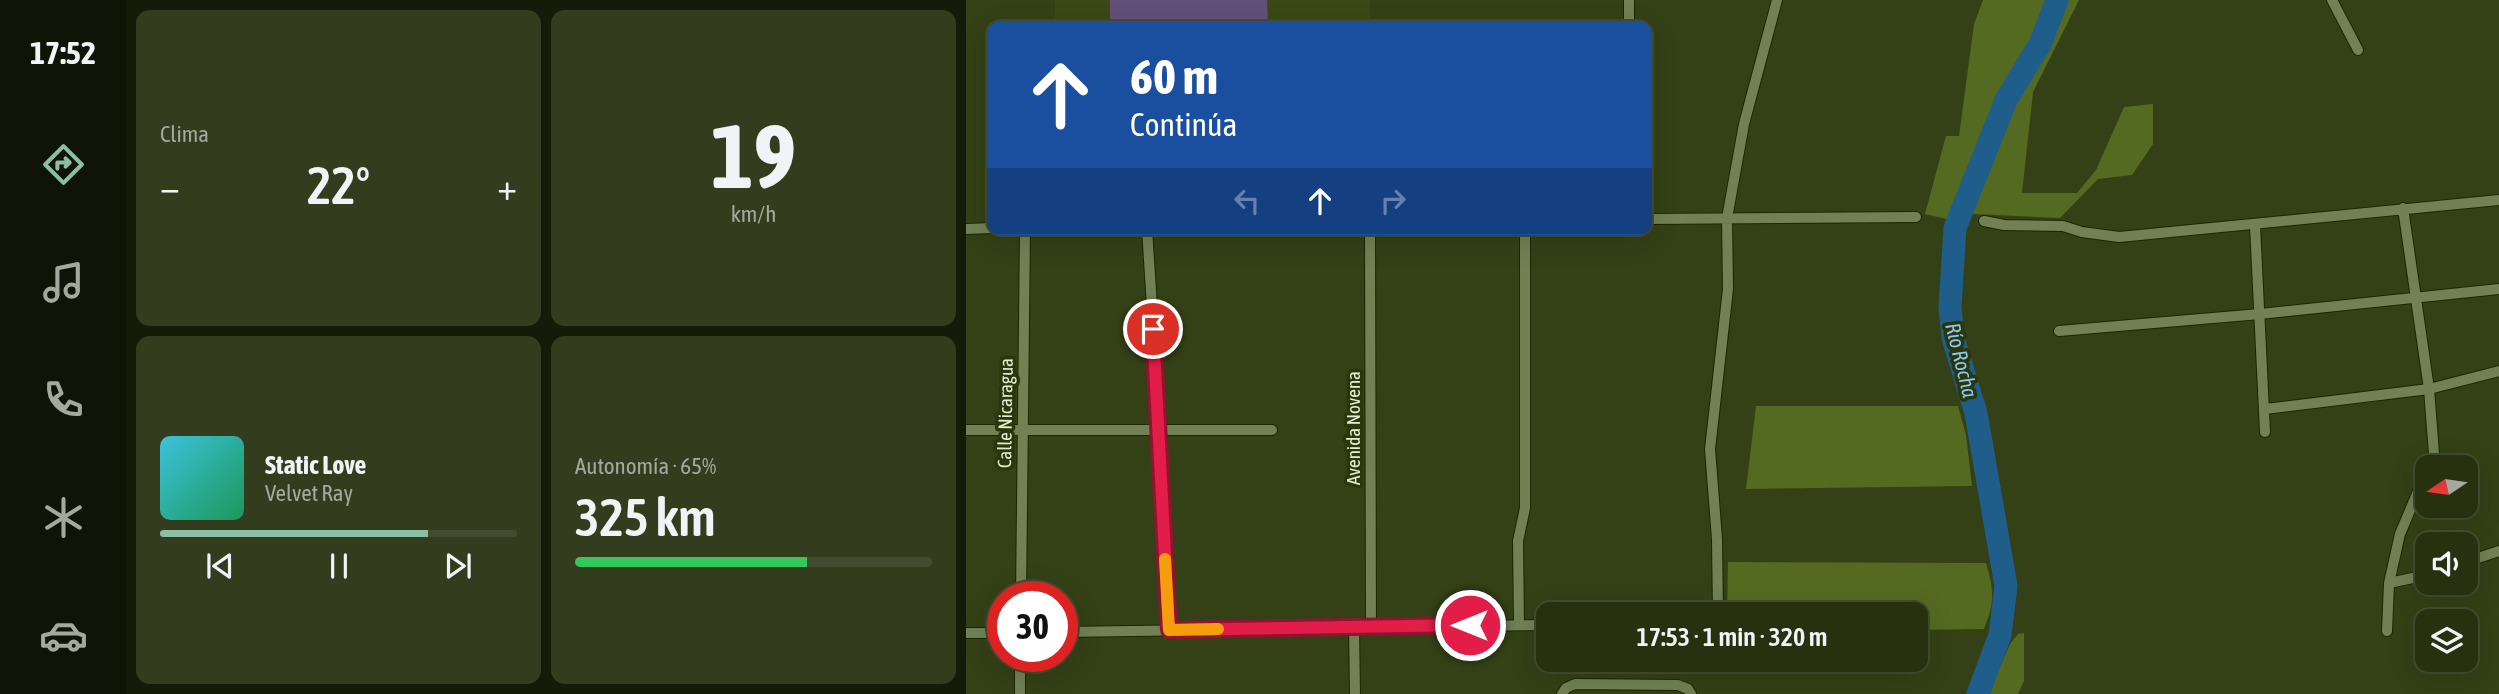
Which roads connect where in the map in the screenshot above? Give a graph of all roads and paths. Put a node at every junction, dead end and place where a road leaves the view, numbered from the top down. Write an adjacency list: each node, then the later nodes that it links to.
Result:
1 (1629, 0): 4 (street)
2 (1777, 0): 9 (street)
3 (2332, 0): 5 (street)
4 (1629, 21)
5 (2358, 50)
6 (2499, 200): 7 (street)
7 (2403, 208): 12 (street); 20 (street)
8 (1916, 217): 9 (street)
9 (1727, 218): 10 (street); 38 (street)
10 (1652, 219)
11 (1984, 221): 12 (street)
12 (2255, 225): 21 (street)
13 (987, 228): 14 (street)
14 (966, 229)
15 (1025, 235): 26 (street, Calle Nicaragua)
16 (1147, 235): 27 (street)
17 (1370, 235): 42 (street, Avenida Novena)
18 (1525, 235): 39 (street)
19 (2499, 289): 20 (street)
20 (2415, 299): 21 (street); 24 (street)
21 (2260, 314): 22 (street); 25 (street)
22 (2059, 331)
23 (2499, 371): 24 (street)
24 (2429, 389): 25 (street); 31 (street)
25 (2265, 409): 30 (street)
26 (1023, 429): 27 (street); 29 (street); 36 (street, Calle Nicaragua)
27 (1160, 429): 28 (street); 43 (street)
28 (1272, 429)
29 (966, 430)
30 (2265, 432)
31 (2434, 455)
32 (2415, 499): 37 (street)
33 (2499, 551): 34 (street)
34 (2478, 558)
35 (2415, 578): 37 (street)
36 (1021, 581)
37 (2389, 583): 44 (street)
38 (1718, 602)
39 (1519, 625): 40 (street); 42 (street)
40 (1536, 625)
41 (1354, 626): 42 (street); 43 (street); 50 (street)
42 (1371, 626)
43 (1169, 630): 45 (street)
44 (2388, 631)
45 (1078, 632)
46 (966, 633): 47 (street)
47 (987, 633)
48 (1020, 672): 49 (street)
49 (1020, 694)
50 (1355, 694)
51 (1562, 694): 52 (street)
52 (1691, 694)

